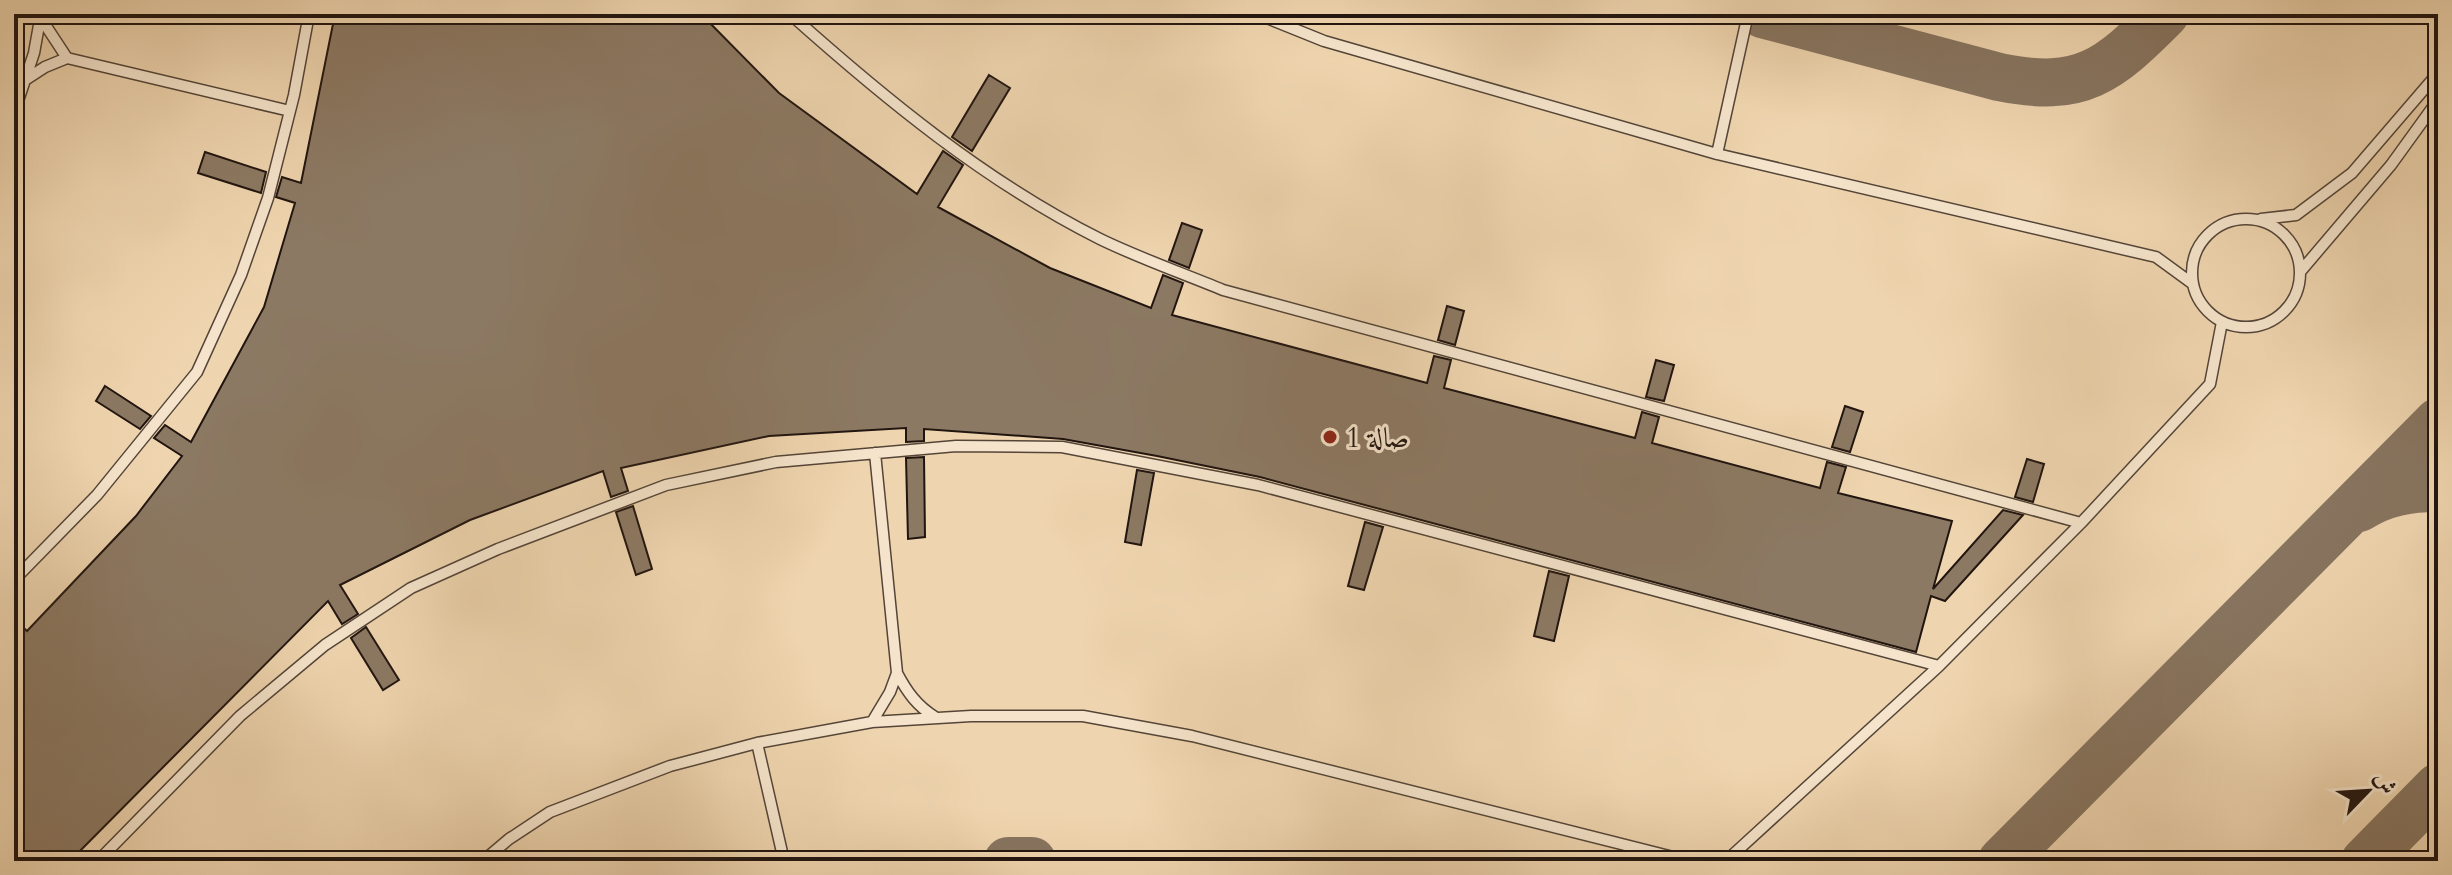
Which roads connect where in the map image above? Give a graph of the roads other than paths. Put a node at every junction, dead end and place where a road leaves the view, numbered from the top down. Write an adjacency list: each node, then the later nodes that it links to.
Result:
1 (41, 14): 6 (lane); 8 (lane)
2 (309, 14): 10 (lane)
3 (790, 14): 18 (lane)
4 (1257, 14): 12 (lane)
5 (1748, 14): 12 (lane)
6 (67, 58): 8 (lane); 10 (lane)
7 (2438, 73): 13 (lane)
8 (25, 80): 11 (lane)
9 (2438, 100): 14 (lane)
10 (290, 111): 19 (lane)
11 (14, 113)
12 (1717, 154): 15 (lane)
13 (2257, 219): 14 (lane); 15 (lane)
14 (2300, 272): 16 (lane)
15 (2193, 284): 16 (lane)
16 (2222, 322): 18 (lane)
17 (875, 453): 20 (lane); 21 (lane); 25 (lane)
18 (2081, 523): 20 (lane)
19 (14, 580)
20 (1939, 666): 29 (lane)
21 (897, 673): 22 (lane); 23 (lane)
22 (937, 718): 23 (lane); 28 (lane)
23 (872, 722): 24 (lane)
24 (757, 743): 26 (lane); 27 (lane)
25 (98, 861)
26 (483, 861)
27 (784, 861)
28 (1689, 861)
29 (1726, 861)

